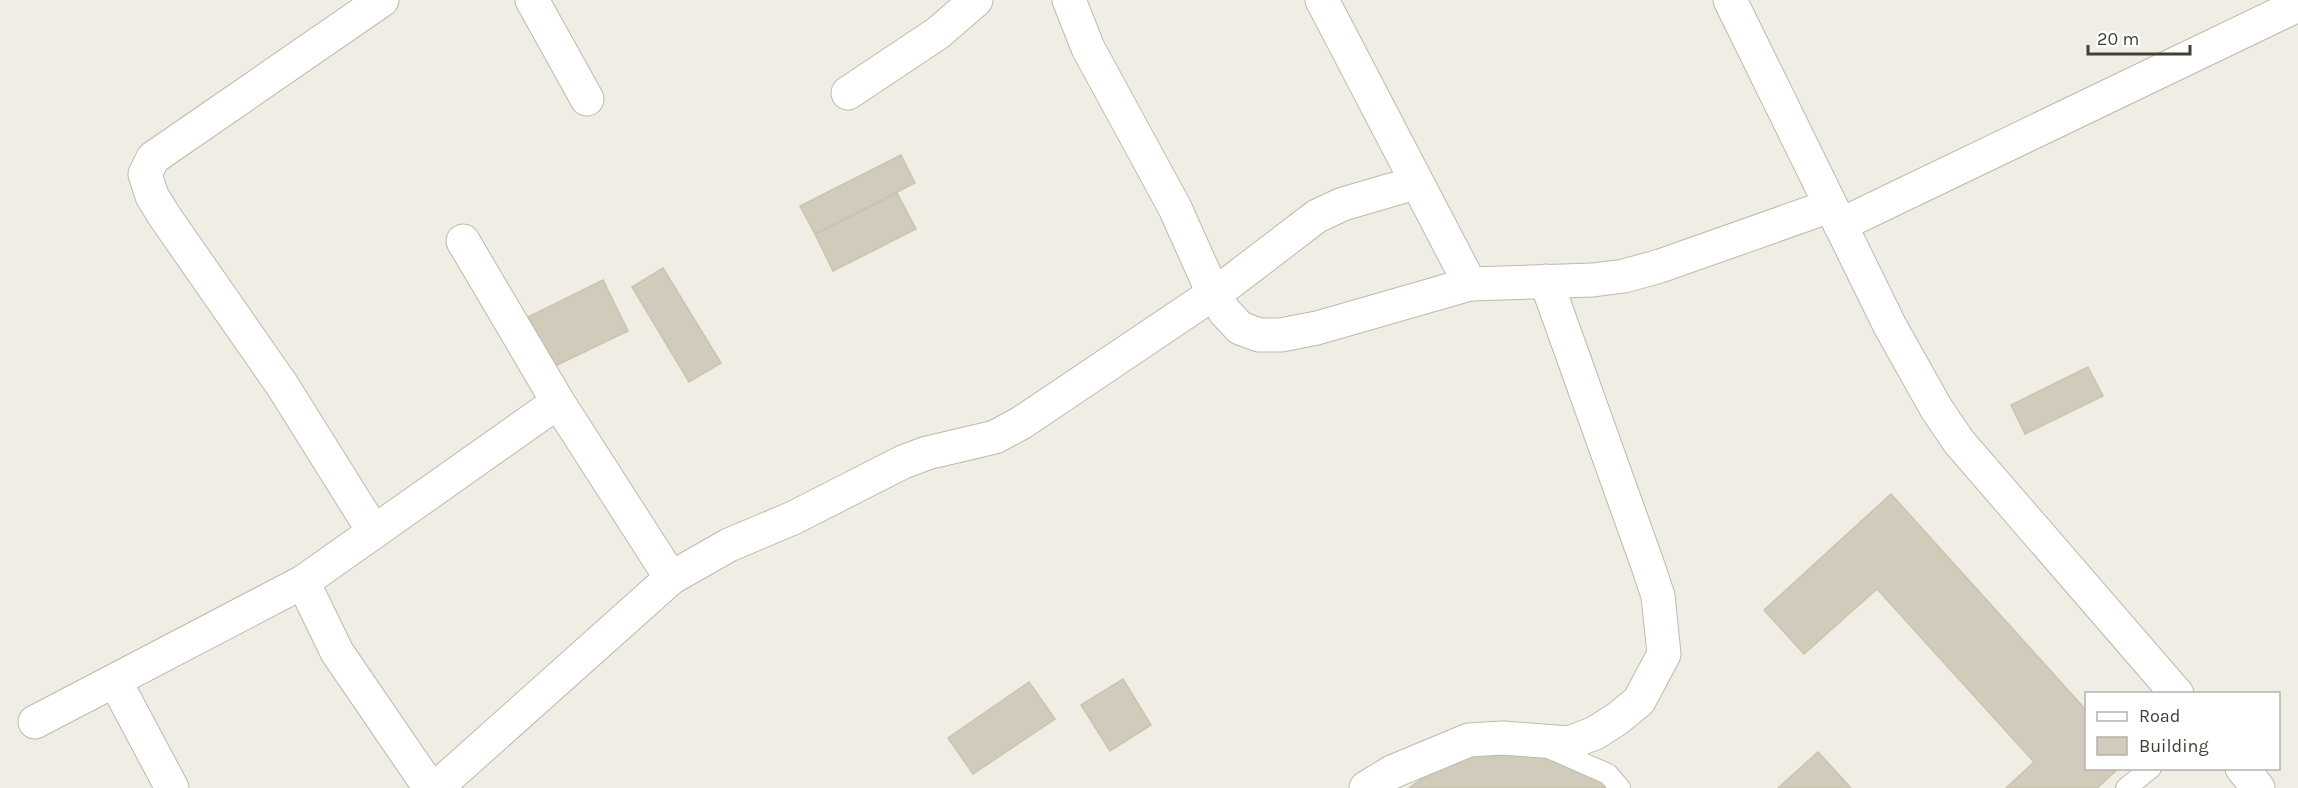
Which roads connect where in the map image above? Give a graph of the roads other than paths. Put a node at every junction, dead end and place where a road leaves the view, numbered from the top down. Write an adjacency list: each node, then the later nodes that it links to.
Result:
1 (382, 0): 17 (street)
2 (532, 0): 9 (street)
3 (976, 0): 8 (street)
4 (1069, 0): 15 (street)
5 (1322, 0): 10 (street)
6 (1730, 0): 11 (street)
7 (2298, 6): 11 (street)
8 (848, 93)
9 (587, 99)
10 (1415, 183): 14 (street); 15 (street)
11 (1835, 216): 13 (street); 21 (street)
12 (464, 241): 16 (street)
13 (1546, 281): 14 (street); 23 (street)
14 (1470, 284): 15 (street)
15 (1213, 293): 18 (street)
16 (558, 402): 17 (street); 18 (street)
17 (374, 532): 19 (street)
18 (671, 578): 28 (street)
19 (303, 582): 20 (street); 27 (street)
20 (115, 681): 22 (street); 26 (street)
21 (2176, 692)
22 (35, 722)
23 (1503, 738): 29 (street); 30 (lane)
24 (2148, 770): 31 (lane)
25 (2244, 770): 32 (street)
26 (172, 788)
27 (430, 788)
28 (436, 788)
29 (1366, 788)
30 (1620, 788)
31 (2126, 788)
32 (2258, 788)

